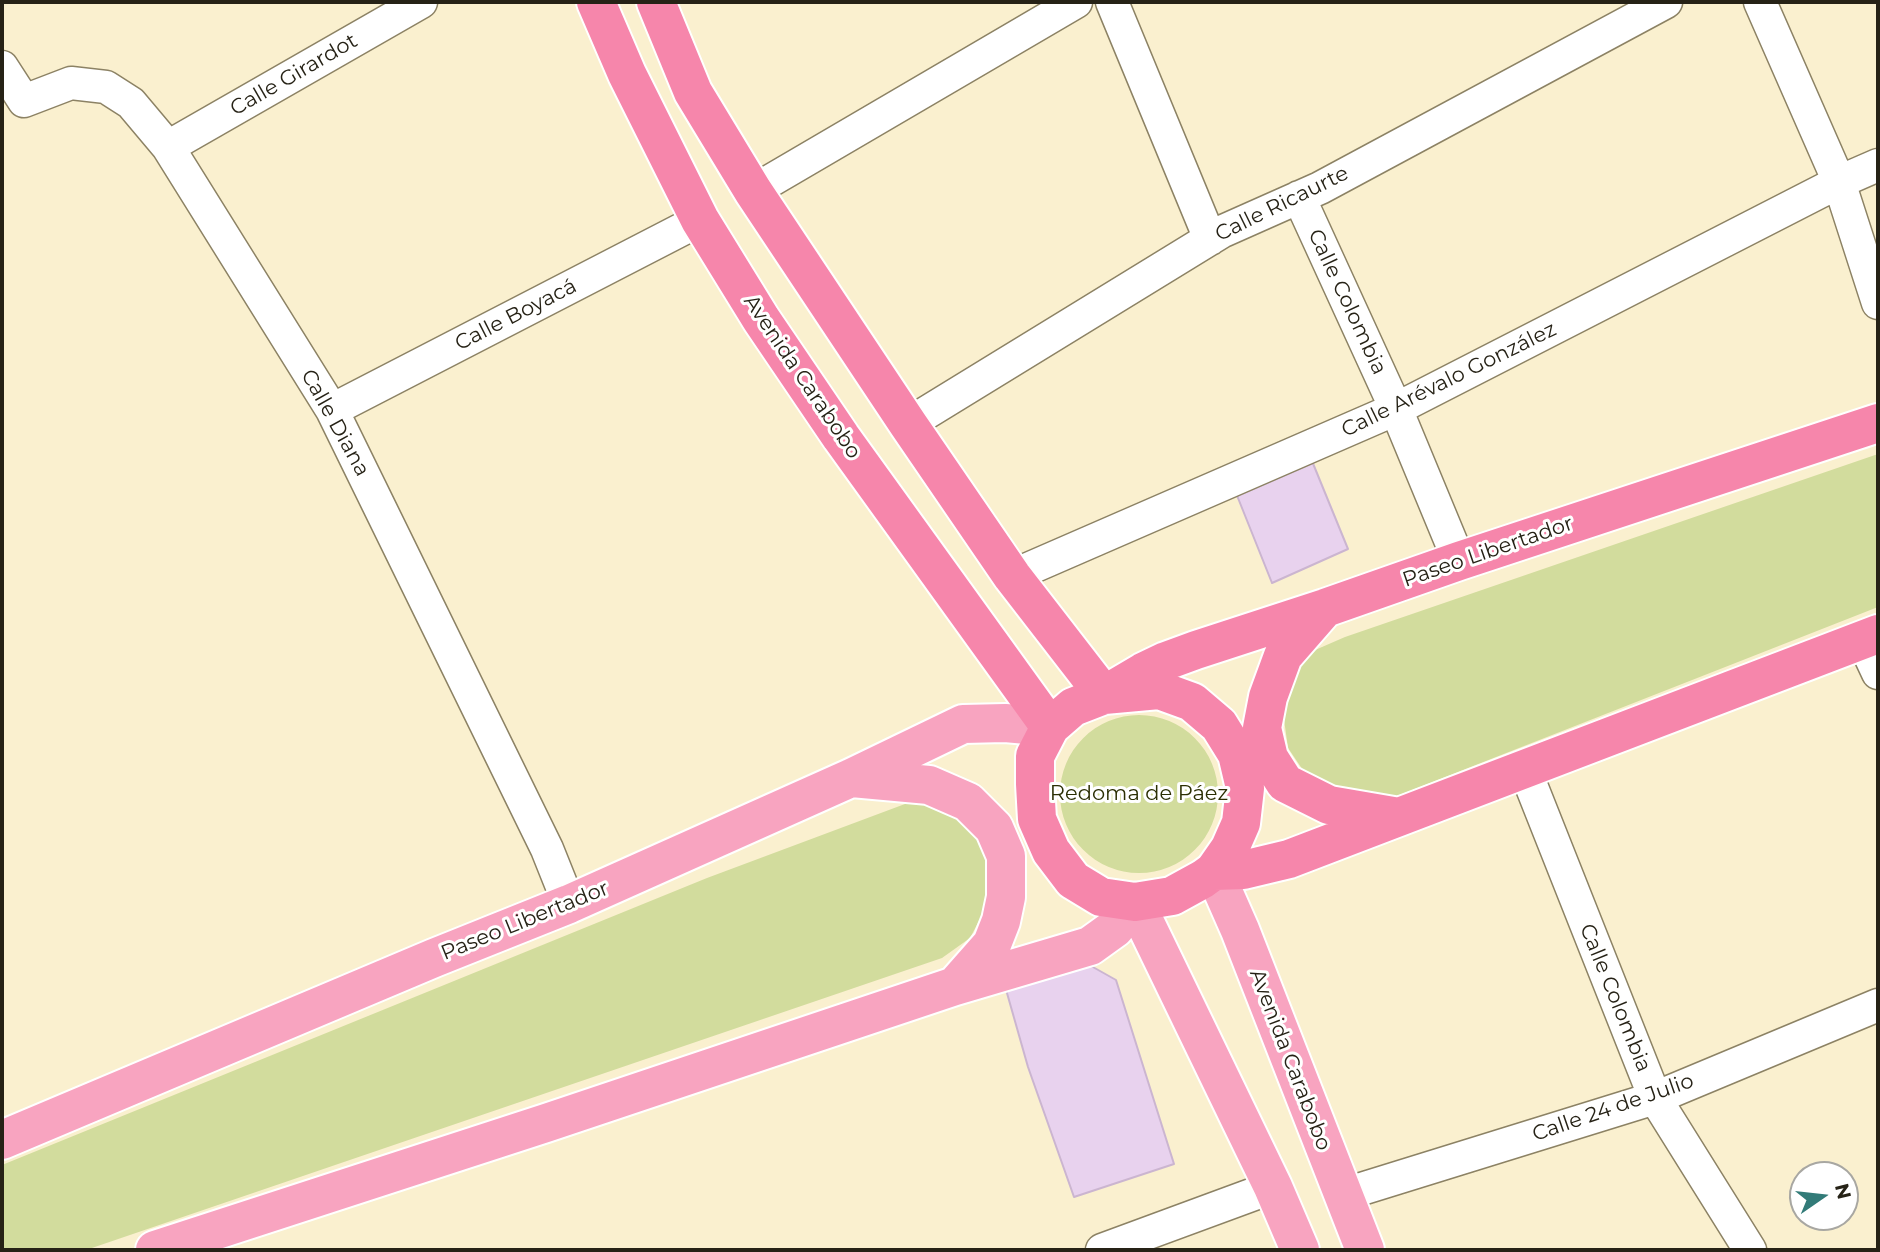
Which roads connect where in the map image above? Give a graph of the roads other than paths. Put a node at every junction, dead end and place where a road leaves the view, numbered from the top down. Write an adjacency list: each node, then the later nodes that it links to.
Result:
1 (421, 2): 10 (street, Calle Girardot)
2 (596, 2): 15 (highway, Avenida Carabobo)
3 (656, 2): 13 (highway)
4 (1076, 2): 13 (street)
5 (1112, 2): 16 (street)
6 (1666, 2): 14 (street, Calle Ricaurte)
7 (1760, 2): 12 (street)
8 (2, 67): 9 (street, Calle Diana)
9 (13, 108): 10 (street, Calle Diana)
10 (168, 147): 18 (street, Calle Diana)
11 (1878, 165): 12 (street, Calle Arévalo González)
12 (1839, 182): 17 (street); 19 (street, Calle Arévalo González)
13 (753, 191): 21 (highway)
14 (1299, 197): 16 (street, Calle Ricaurte); 19 (street, Calle Colombia)
15 (700, 220): 18 (street, Calle Boyacá); 27 (highway, Avenida Carabobo)
16 (1210, 239): 21 (street, Calle Ricaurte)
17 (1878, 303)
18 (332, 410): 33 (street, Calle Diana)
19 (1396, 410): 22 (street, Calle Colombia); 23 (street, Calle Arévalo González)
20 (1878, 423): 22 (highway, Paseo Libertador)
21 (908, 424): 23 (highway)
22 (1459, 561): 24 (highway, Paseo Libertador)
23 (1012, 576): 26 (highway)
24 (1325, 608): 26 (highway, Paseo Libertador); 30 (highway)
25 (1873, 649): 28 (highway)
26 (1104, 695): 27 (highway); 31 (highway)
27 (1050, 727): 29 (main road, Paseo Libertador); 32 (highway)
28 (1525, 770): 30 (highway); 36 (street, Calle Colombia)
29 (851, 778): 33 (main road, Paseo Libertador); 34 (main road)
30 (1401, 817): 31 (highway)
31 (1214, 871): 32 (highway); 39 (main road, Avenida Carabobo)
32 (1136, 902): 34 (main road); 38 (main road)
33 (569, 904): 37 (main road, Paseo Libertador)
34 (955, 986): 40 (main road)
35 (1878, 1005): 36 (street, Calle 24 de Julio)
36 (1655, 1098): 39 (street, Calle 24 de Julio); 44 (street, Calle Colombia)
37 (2, 1140)
38 (1273, 1187): 41 (street); 42 (main road)
39 (1342, 1195): 43 (main road, Avenida Carabobo)
40 (174, 1247)
41 (1102, 1250)
42 (1300, 1250)
43 (1365, 1250)
44 (1750, 1250)

